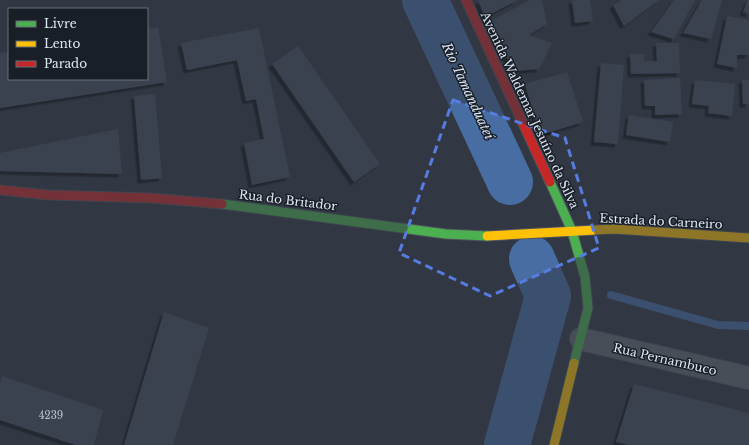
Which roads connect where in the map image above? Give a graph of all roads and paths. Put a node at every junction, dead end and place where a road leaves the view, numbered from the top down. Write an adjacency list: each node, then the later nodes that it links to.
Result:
1 (466, 0): 3 (street, Avenida Waldemar Jesuíno da Silva)
2 (0, 190): 3 (street, Rua do Britador)
3 (572, 231): 4 (street, Estrada do Carneiro); 5 (street, Avenida Waldemar Jesuíno da Silva)
4 (749, 238)
5 (581, 339): 6 (street, Rua Pernambuco); 7 (street, Avenida Waldemar Jesuíno da Silva)
6 (749, 378)
7 (554, 445)

